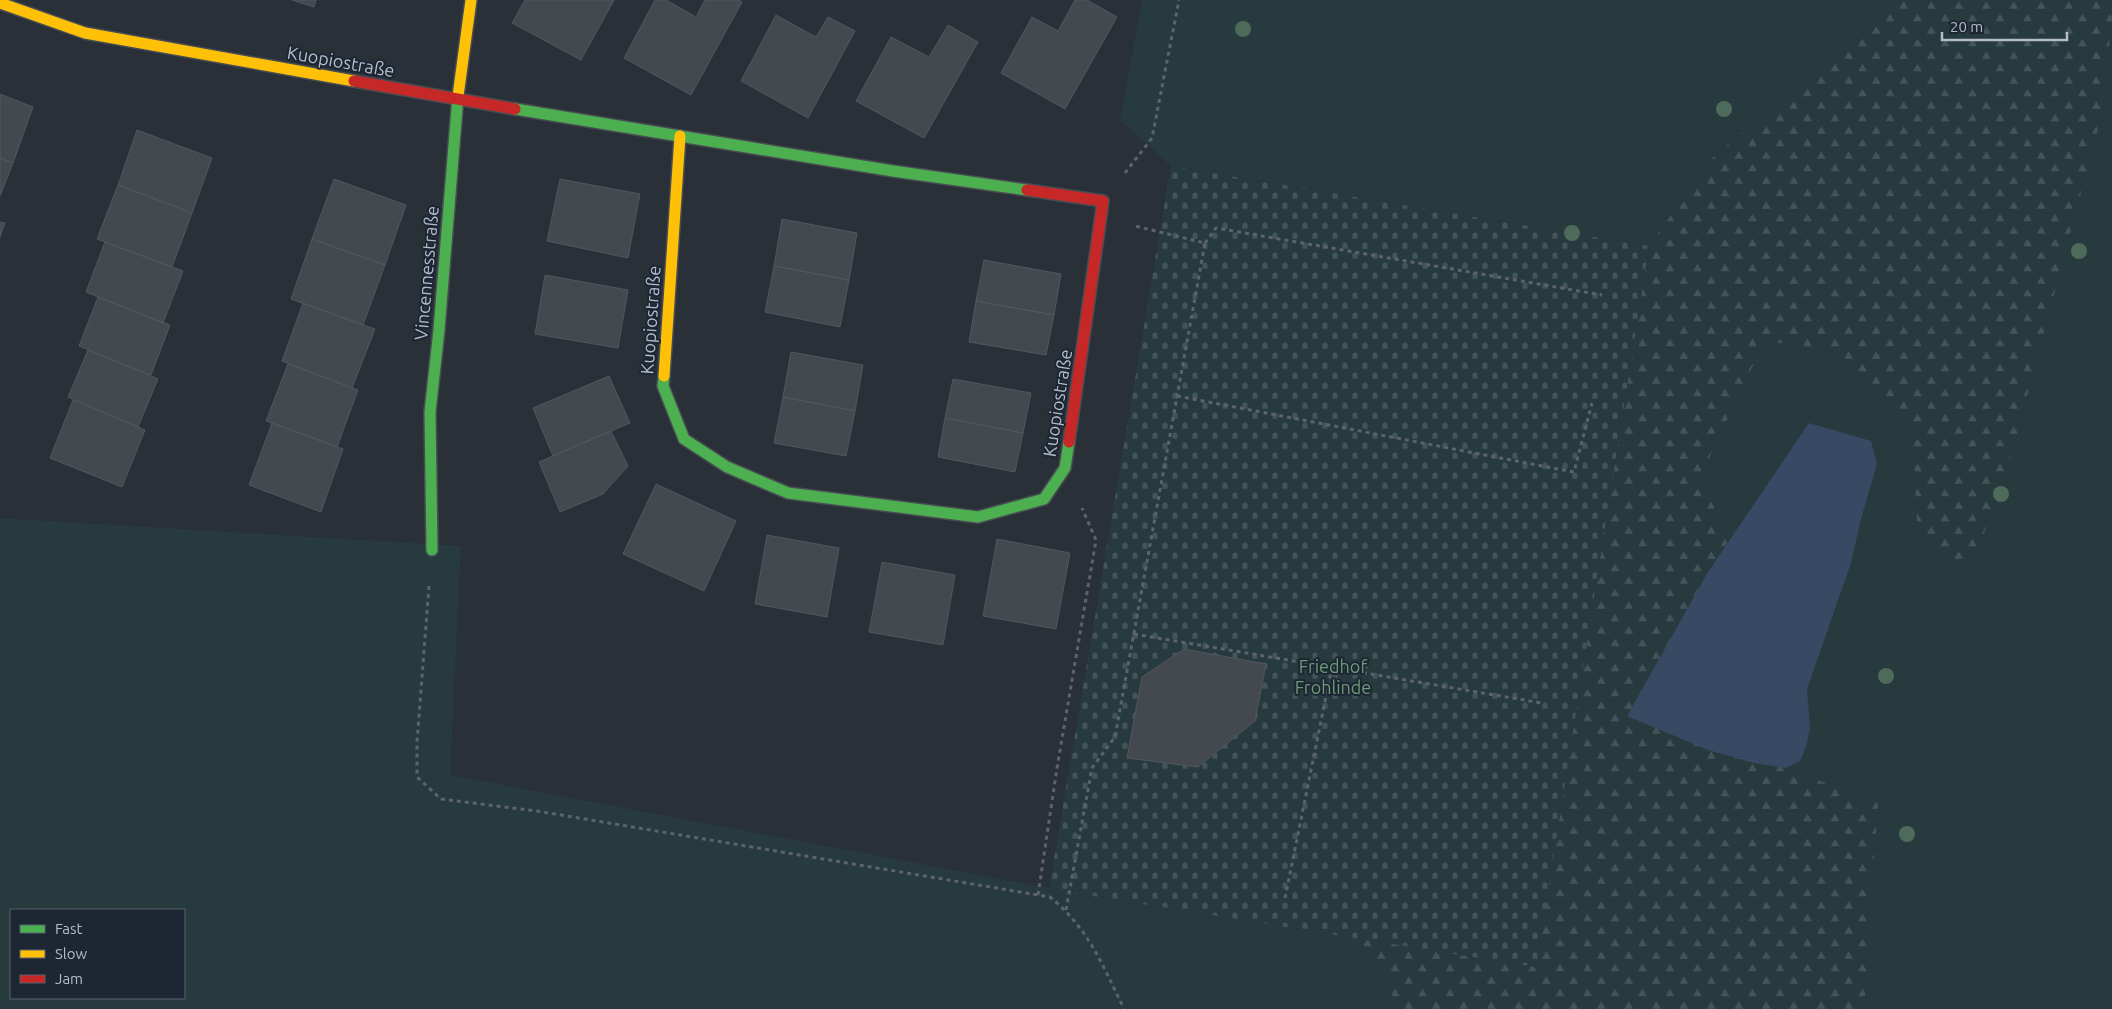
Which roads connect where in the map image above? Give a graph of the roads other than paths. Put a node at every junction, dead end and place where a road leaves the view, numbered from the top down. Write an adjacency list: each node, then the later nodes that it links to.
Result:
1 (471, 0): 3 (street, Vincennesstraße)
2 (0, 3): 3 (street, Kuopiostraße)
3 (458, 100): 4 (street, Kuopiostraße); 5 (street, Vincennesstraße)
4 (680, 136): 4 (street, Kuopiostraße)
5 (432, 550)

